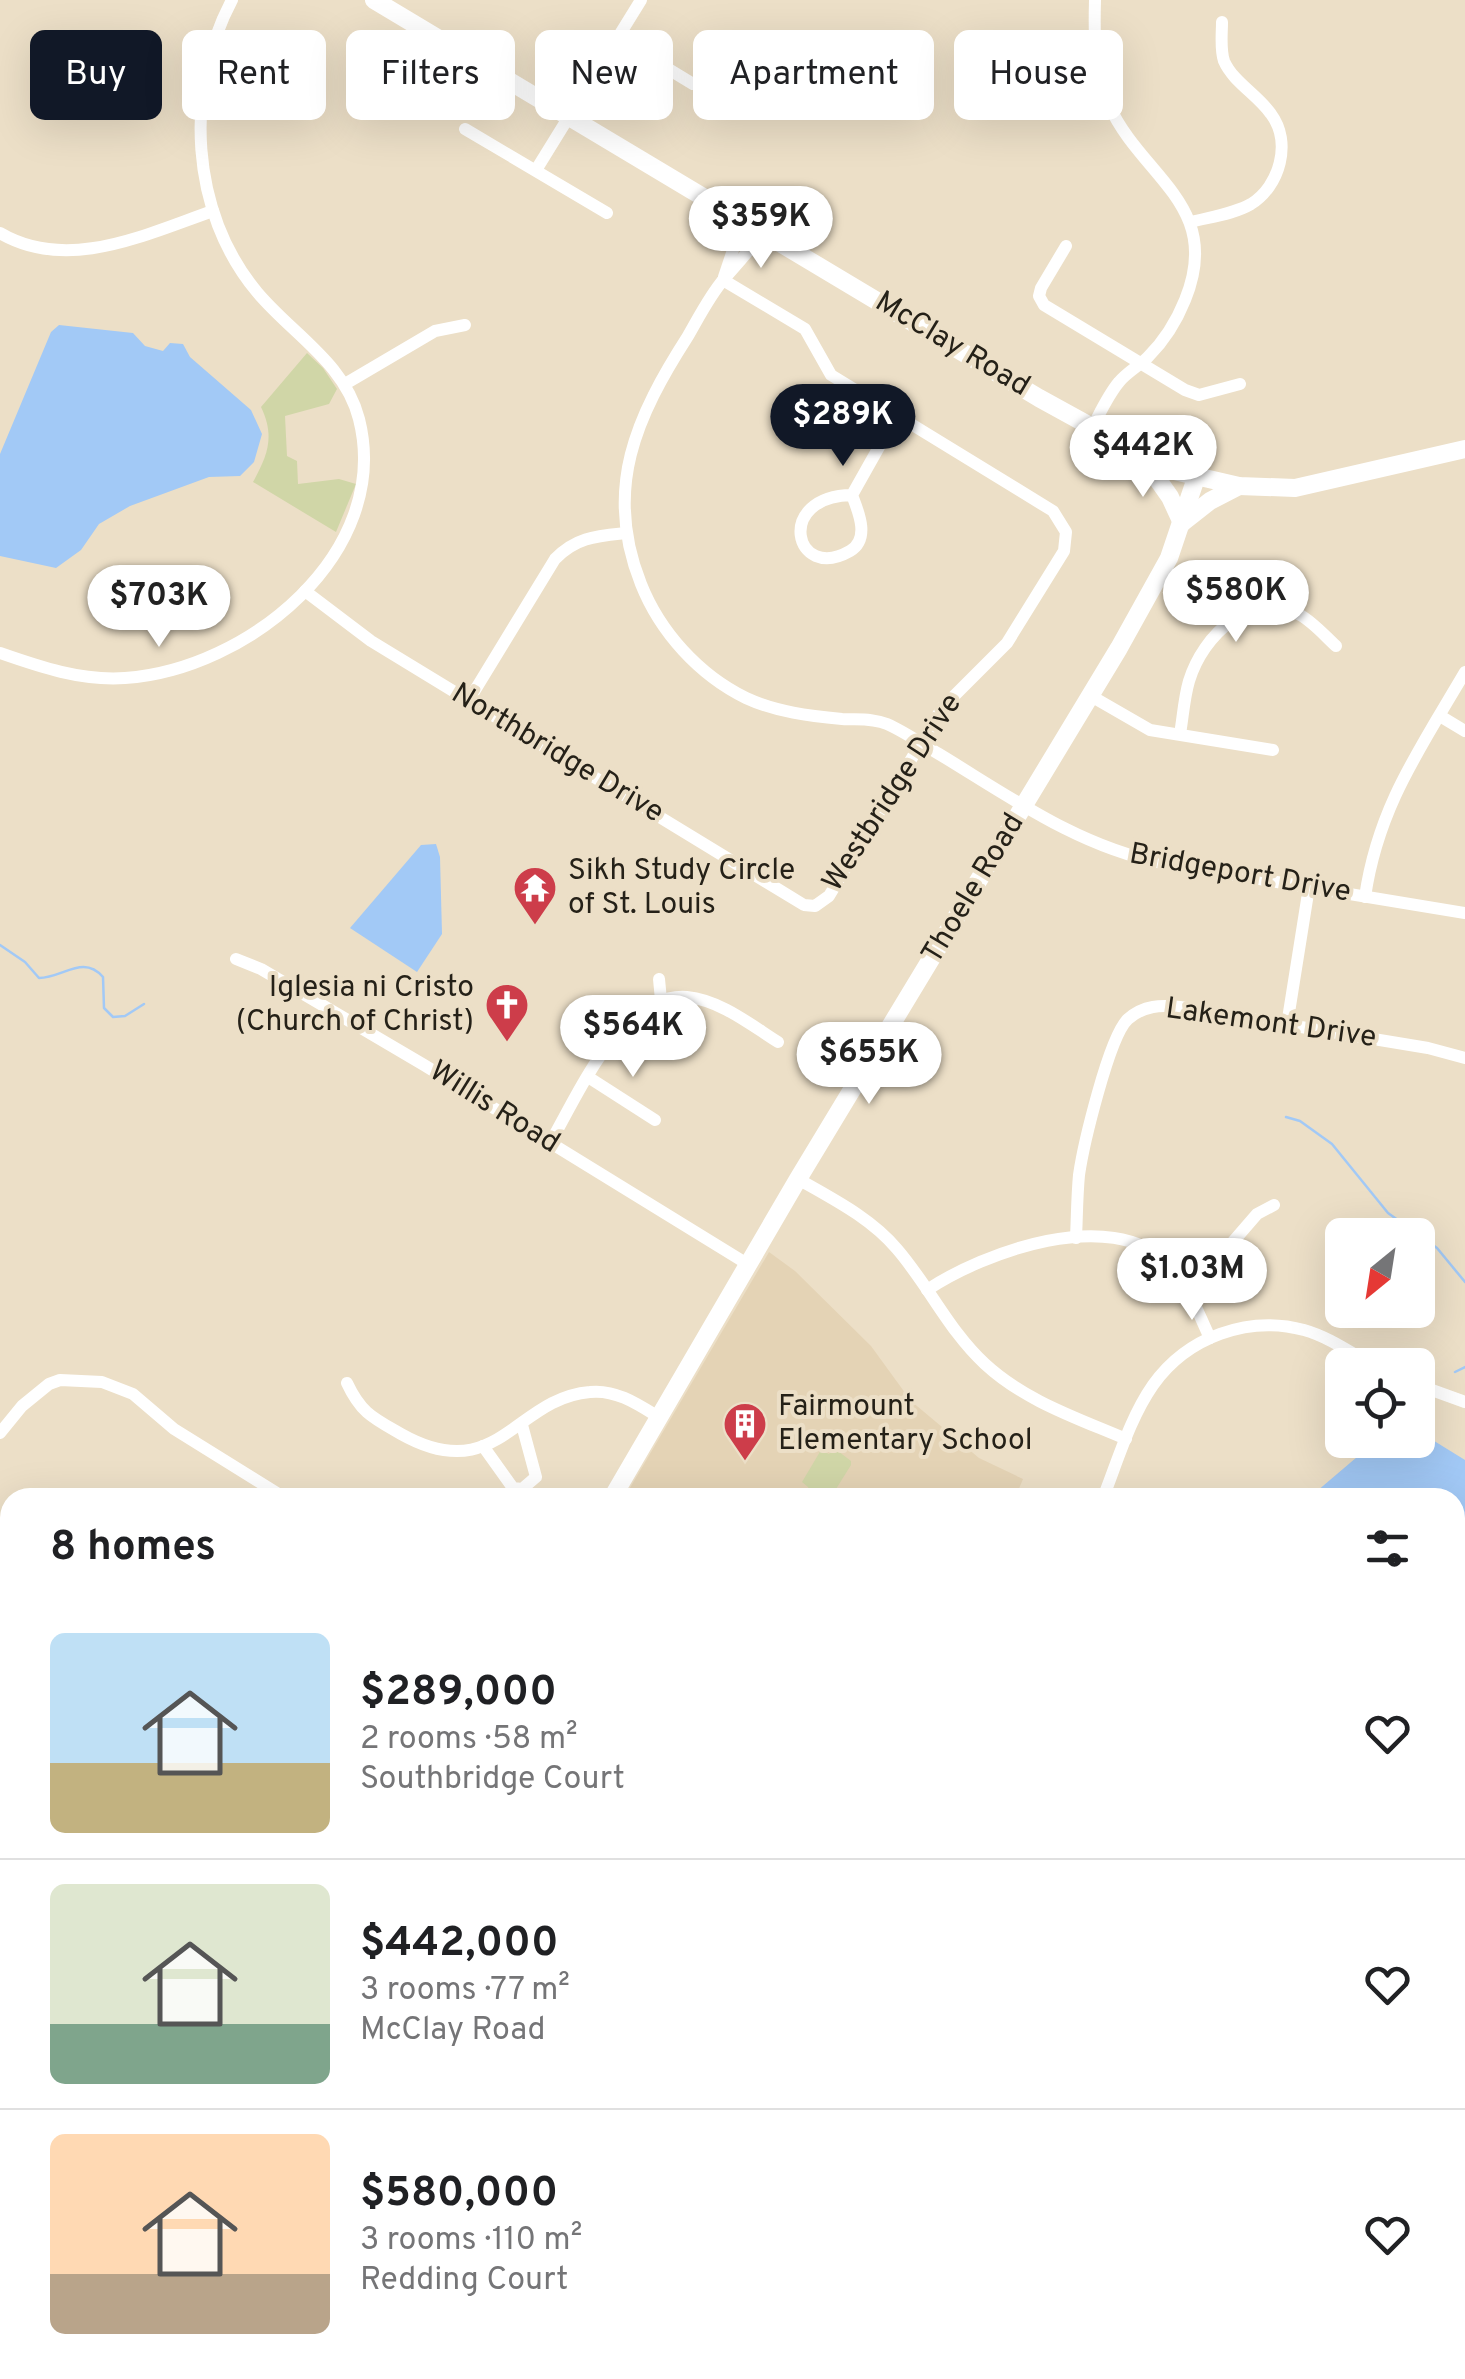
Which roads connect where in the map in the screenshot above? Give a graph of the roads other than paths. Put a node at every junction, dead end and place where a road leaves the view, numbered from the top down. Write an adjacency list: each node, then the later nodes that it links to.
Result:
1 (232, 0): 14 (street)
2 (374, 0): 9 (main road, McClay Road)
3 (641, 0): 6 (street)
4 (1094, 0): 17 (street)
5 (1222, 22): 17 (street)
6 (624, 30)
7 (673, 72): 8 (street)
8 (693, 84)
9 (535, 96)
10 (568, 120): 13 (street)
11 (575, 120): 16 (main road, McClay Road)
12 (465, 129): 13 (street)
13 (536, 170): 15 (street)
14 (213, 210): 18 (street); 24 (street)
15 (607, 213)
16 (743, 220): 19 (main road, McClay Road); 21 (street)
17 (1191, 222): 23 (street)
18 (0, 232)
19 (763, 232): 21 (street); 27 (main road, McClay Road)
20 (1066, 246): 23 (street)
21 (723, 280): 26 (street); 34 (street, Bridgeport Drive)
22 (465, 325): 24 (street)
23 (1141, 363): 25 (street); 27 (street)
24 (345, 384): 35 (street)
25 (1240, 384)
26 (897, 415): 32 (street); 44 (street, Westbridge Drive)
27 (1092, 428): 29 (main road, McClay Road)
28 (1465, 449): 31 (main road, McClay Road)
29 (1141, 456): 30 (main road, McClay Road); 33 (main road)
30 (1196, 478): 31 (main road, McClay Road); 33 (main road, Thoele Road)
31 (1239, 486): 33 (main road)
32 (852, 495): 32 (street)
33 (1182, 523): 39 (main road, Thoele Road)
34 (626, 533): 40 (street); 44 (street, Bridgeport Drive)
35 (306, 590): 37 (street); 40 (street, Northbridge Drive)
36 (1336, 646): 43 (street)
37 (0, 653)
38 (1465, 672): 41 (street)
39 (1091, 696): 43 (street); 46 (main road, Thoele Road)
40 (470, 700): 49 (street, Northbridge Drive)
41 (1440, 716): 42 (street); 48 (street)
42 (1465, 730)
43 (1180, 734): 45 (street)
44 (921, 744): 46 (street, Bridgeport Drive); 49 (street, Westbridge Drive)
45 (1273, 750)
46 (1025, 805): 47 (street, Bridgeport Drive); 60 (main road, Thoele Road)
47 (1309, 887): 48 (street, Bridgeport Drive); 54 (street)
48 (1365, 897): 50 (street, Bridgeport Drive)
49 (815, 906)
50 (1465, 914)
51 (236, 959): 59 (street, Willis Road)
52 (659, 979): 53 (street)
53 (661, 1000): 55 (street); 57 (street)
54 (1287, 1025): 56 (street, Lakemont Drive); 62 (street, Lakemont Drive)
55 (778, 1042)
56 (1465, 1058)
57 (588, 1076): 58 (street); 59 (street)
58 (655, 1120)
59 (550, 1143): 63 (street, Willis Road)
60 (798, 1179): 63 (main road, Thoele Road); 65 (street)
61 (1274, 1205): 64 (street)
62 (1076, 1238): 64 (street); 65 (street)
63 (749, 1264): 71 (main road, Thoele Road)
64 (1182, 1282): 66 (street)
65 (928, 1290): 74 (street)
66 (1210, 1338): 67 (street); 74 (street)
67 (1342, 1348)
68 (347, 1383): 75 (street)
69 (1435, 1391): 70 (street)
70 (1465, 1402)
71 (660, 1418): 72 (street); 79 (main road, Thoele Road)
72 (522, 1425): 75 (street); 78 (street)
73 (0, 1434): 76 (street)
74 (1126, 1439): 80 (street)
75 (482, 1446): 77 (street)
76 (269, 1488)
77 (513, 1488)
78 (523, 1488)
79 (618, 1488)
80 (1106, 1488)

